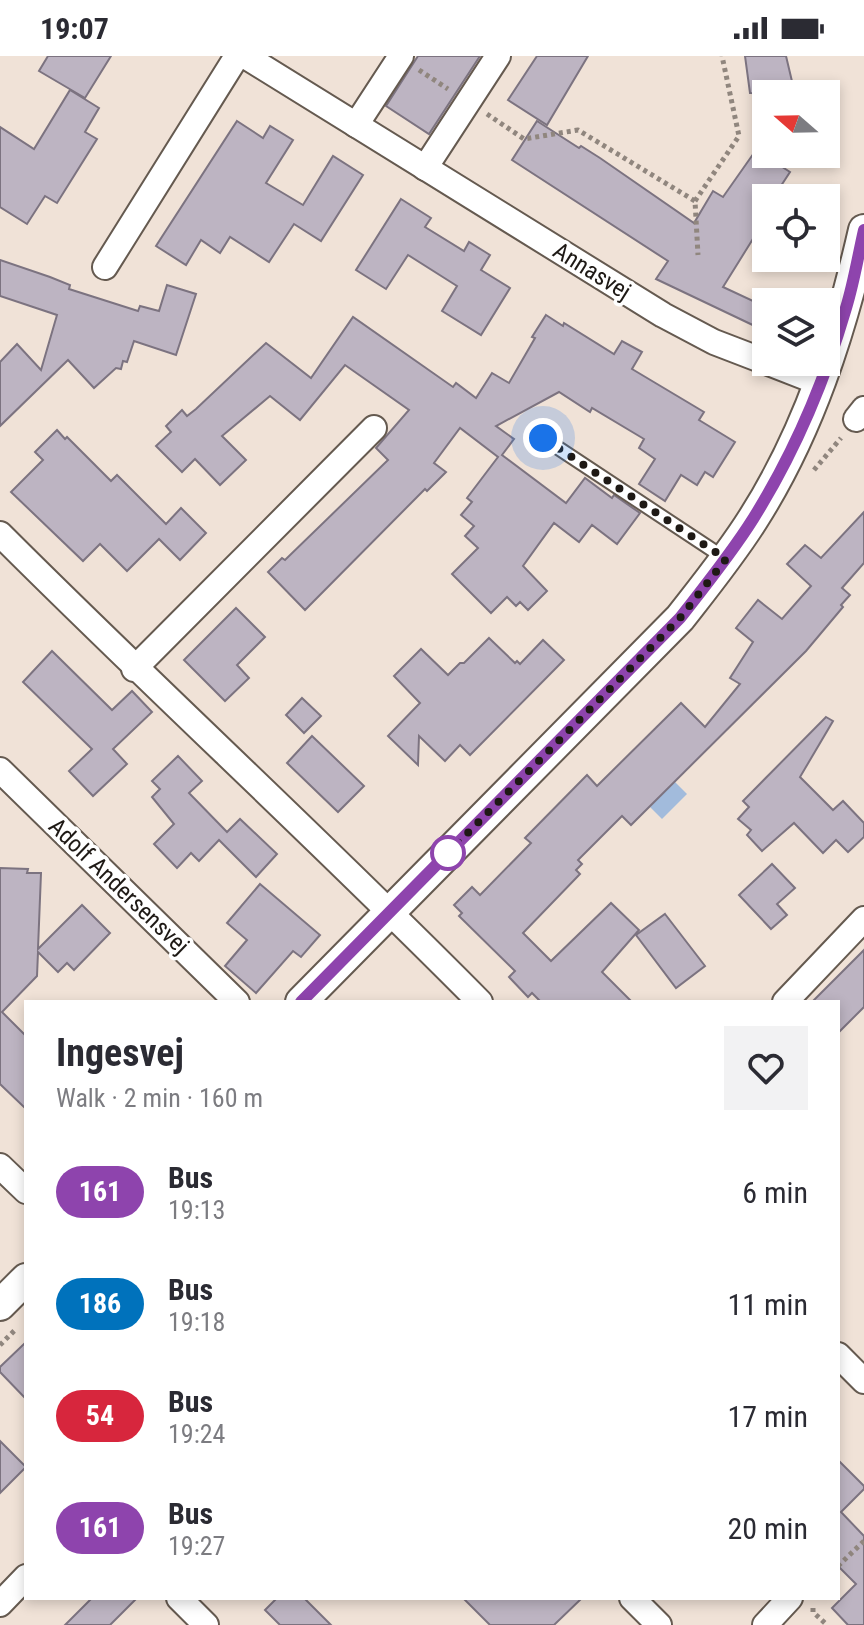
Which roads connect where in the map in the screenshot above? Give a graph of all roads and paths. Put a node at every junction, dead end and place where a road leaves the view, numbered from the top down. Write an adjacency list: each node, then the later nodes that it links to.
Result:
1 (237, 56): 12 (street)
2 (245, 56): 7 (street, Annasvej)
3 (498, 56): 6 (street)
4 (722, 56): 9 (path)
5 (401, 57): 6 (path); 7 (street)
6 (469, 102): 8 (street); 9 (path)
7 (356, 125): 8 (street, Annasvej)
8 (425, 168): 13 (street, Annasvej)
9 (695, 201): 11 (path)
10 (864, 230): 15 (street)
11 (698, 255)
12 (105, 267)
13 (752, 357)
14 (802, 376): 15 (street, Annasvej)
15 (820, 383): 19 (street)
16 (374, 428): 20 (street)
17 (543, 438): 19 (lane)
18 (0, 534): 20 (street)
19 (726, 559): 22 (street)
20 (134, 669): 22 (street)
21 (0, 770): 24 (street, Adolf Andersensvej)
22 (390, 911): 25 (street); 26 (street)
23 (864, 919): 27 (street)
24 (235, 1000)
25 (303, 1000)
26 (478, 1000)
27 (787, 1000)
28 (0, 1166): 29 (street)
29 (24, 1189)
30 (24, 1281): 31 (street)
31 (0, 1305)
32 (840, 1357): 33 (street)
33 (864, 1381)
34 (864, 1541): 35 (path)
35 (840, 1564)
36 (24, 1579): 41 (street)
37 (181, 1600): 42 (street)
38 (634, 1600): 43 (street)
39 (788, 1600): 44 (street)
40 (812, 1600): 45 (path)
41 (0, 1604)
42 (206, 1625)
43 (659, 1625)
44 (765, 1625)
45 (827, 1625)

